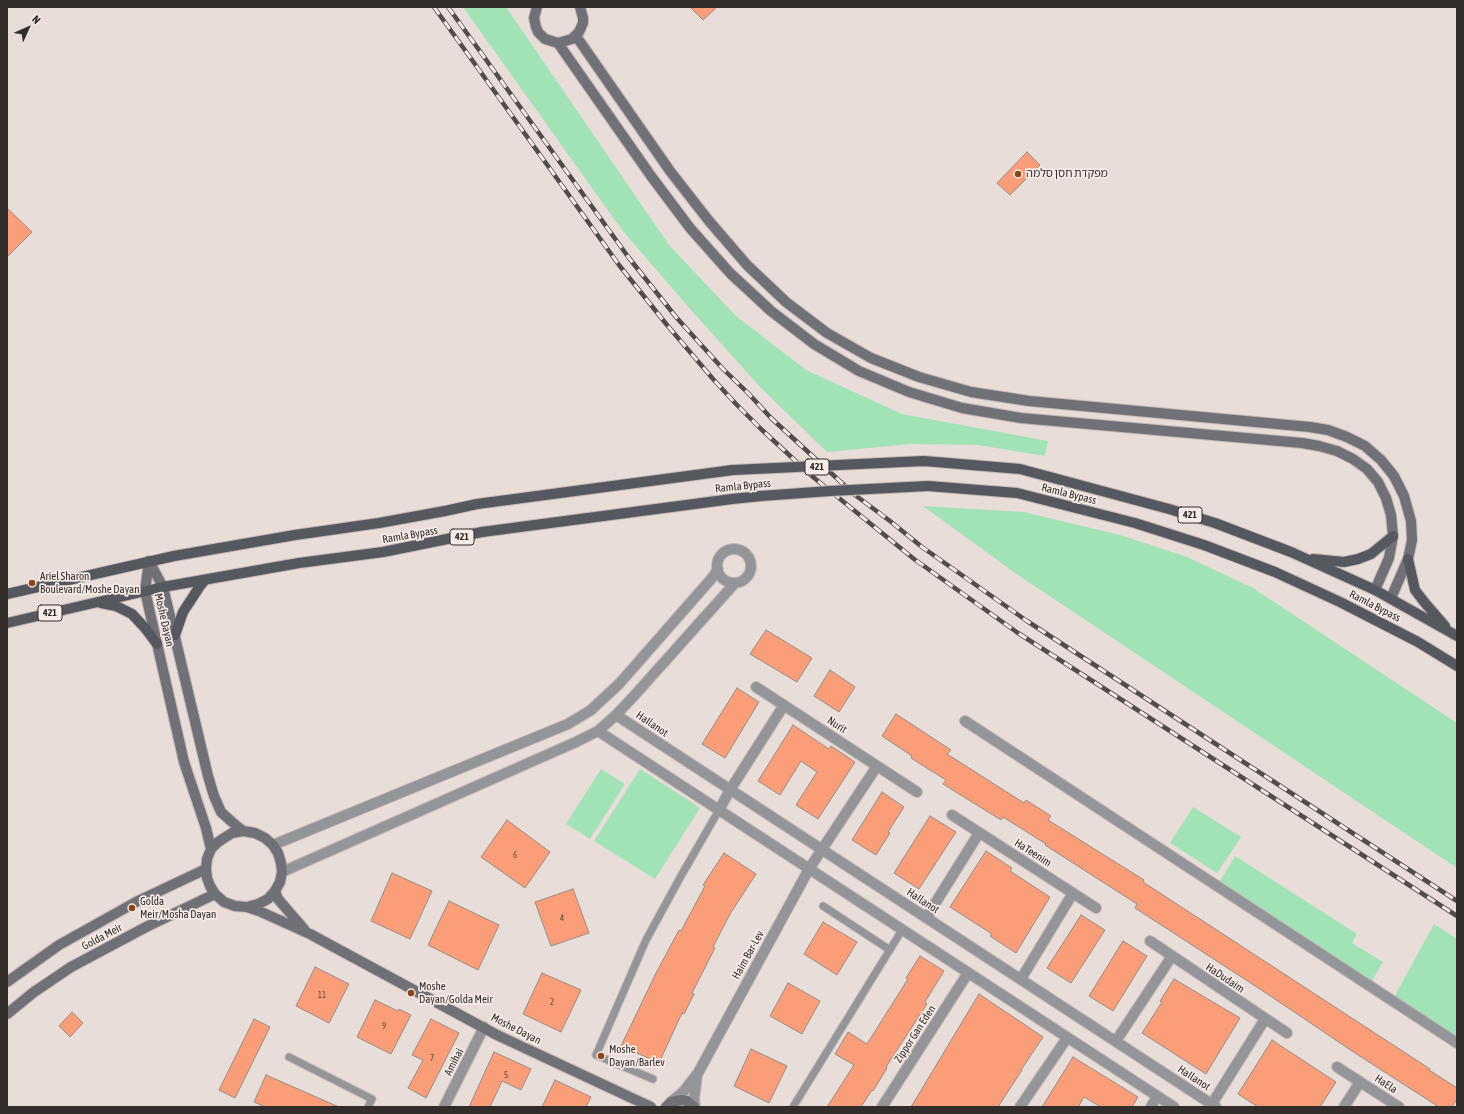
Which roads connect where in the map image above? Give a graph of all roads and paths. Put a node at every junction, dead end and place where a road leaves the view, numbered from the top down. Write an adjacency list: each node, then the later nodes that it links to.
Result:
1 (536, 7): 4 (main road)
2 (580, 7): 3 (main road)
3 (576, 36): 4 (main road); 7 (main road)
4 (558, 43): 5 (main road)
5 (1393, 536): 6 (main road); 13 (main road)
6 (1303, 557): 8 (main road, Ramla Bypass / 421, bridge); 13 (main road, Ramla Bypass / 421)
7 (1408, 559): 16 (main road); 19 (main road)
8 (149, 561): 12 (main road, Moshe Dayan); 14 (main road, Moshe Dayan); 15 (main road, Ramla Bypass / 421)
9 (718, 569): 11 (street); 11 (street); 35 (street)
10 (205, 580): 12 (main road, Ramla Bypass / 421); 20 (main road); 22 (main road, Ramla Bypass / 421, bridge)
11 (734, 583): 25 (street)
12 (163, 587): 14 (main road, Ramla Bypass / 421); 20 (main road, Moshe Dayan)
13 (1375, 590): 16 (main road, Ramla Bypass / 421)
14 (145, 591): 17 (main road, Ramla Bypass / 421); 21 (main road, Moshe Dayan)
15 (7, 594)
16 (1391, 598): 19 (main road, Ramla Bypass / 421)
17 (94, 603): 18 (main road, Ramla Bypass / 421); 21 (main road)
18 (7, 623)
19 (1454, 634)
20 (175, 635): 33 (main road, Moshe Dayan)
21 (157, 644): 36 (main road, Moshe Dayan)
22 (1457, 666)
23 (756, 686): 24 (street, Nurit)
24 (784, 705): 28 (street, Nurit); 29 (street)
25 (616, 715): 27 (street); 29 (street, HaIlanot)
26 (965, 721): 62 (street)
27 (598, 731): 31 (street); 40 (street)
28 (877, 766): 30 (street, Nurit); 37 (street)
29 (730, 790): 31 (street); 37 (street, HaIlanot)
30 (917, 792)
31 (719, 810): 39 (street); 66 (lane)
32 (952, 815): 34 (street, HaTeenim)
33 (244, 831): 35 (main road); 36 (main road)
34 (979, 833): 42 (street, HaTeenim); 47 (street)
35 (273, 845): 40 (main road)
36 (211, 850): 38 (main road)
37 (821, 850): 39 (street, Haim Bar-Lev); 47 (street, HaIlanot)
38 (206, 869): 43 (main road); 55 (main road, Golda Meir)
39 (809, 869): 48 (street); 65 (street, Haim Bar-Lev)
40 (282, 872): 41 (main road)
41 (275, 891): 45 (main road); 49 (main road, Moshe Dayan)
42 (1073, 893): 46 (street, HaTeenim); 54 (street)
43 (215, 894): 45 (main road); 56 (main road, Golda Meir)
44 (823, 906): 51 (lane)
45 (247, 907): 49 (main road, Moshe Dayan)
46 (1096, 908)
47 (926, 918): 54 (street, HaIlanot)
48 (902, 930): 51 (lane); 53 (street)
49 (310, 934): 58 (main road, Moshe Dayan)
50 (1150, 941): 52 (street, HaDudaim)
51 (890, 950): 75 (lane)
52 (1172, 956): 57 (street, HaDudaim); 61 (street)
53 (968, 973): 60 (street); 76 (street, Zippor Gan Eden)
54 (1021, 979): 61 (street, HaIlanot)
55 (7, 982)
56 (7, 1014)
57 (1265, 1019): 59 (street, HaDudaim); 70 (street)
58 (484, 1027): 72 (street, Amihai); 73 (main road, Moshe Dayan)
59 (1286, 1033)
60 (1067, 1038): 68 (street); 77 (street)
61 (1116, 1041): 70 (street, HaIlanot)
62 (1457, 1043)
63 (289, 1057): 71 (lane)
64 (1337, 1067): 67 (street, HaEla)
65 (698, 1073): 69 (street, Haim Bar-Lev); 74 (street, Haim Bar-Lev)
66 (653, 1079)
67 (1360, 1082): 80 (street, HaEla); 81 (street, HaEla)
68 (1157, 1096): 78 (street); 79 (street)
69 (667, 1105): 74 (main road)
70 (1213, 1106)
71 (368, 1107)
72 (444, 1107)
73 (650, 1107)
74 (694, 1107)
75 (793, 1107)
76 (882, 1107)
77 (1020, 1107)
78 (1151, 1107)
79 (1174, 1107)
80 (1344, 1107)
81 (1399, 1107)

